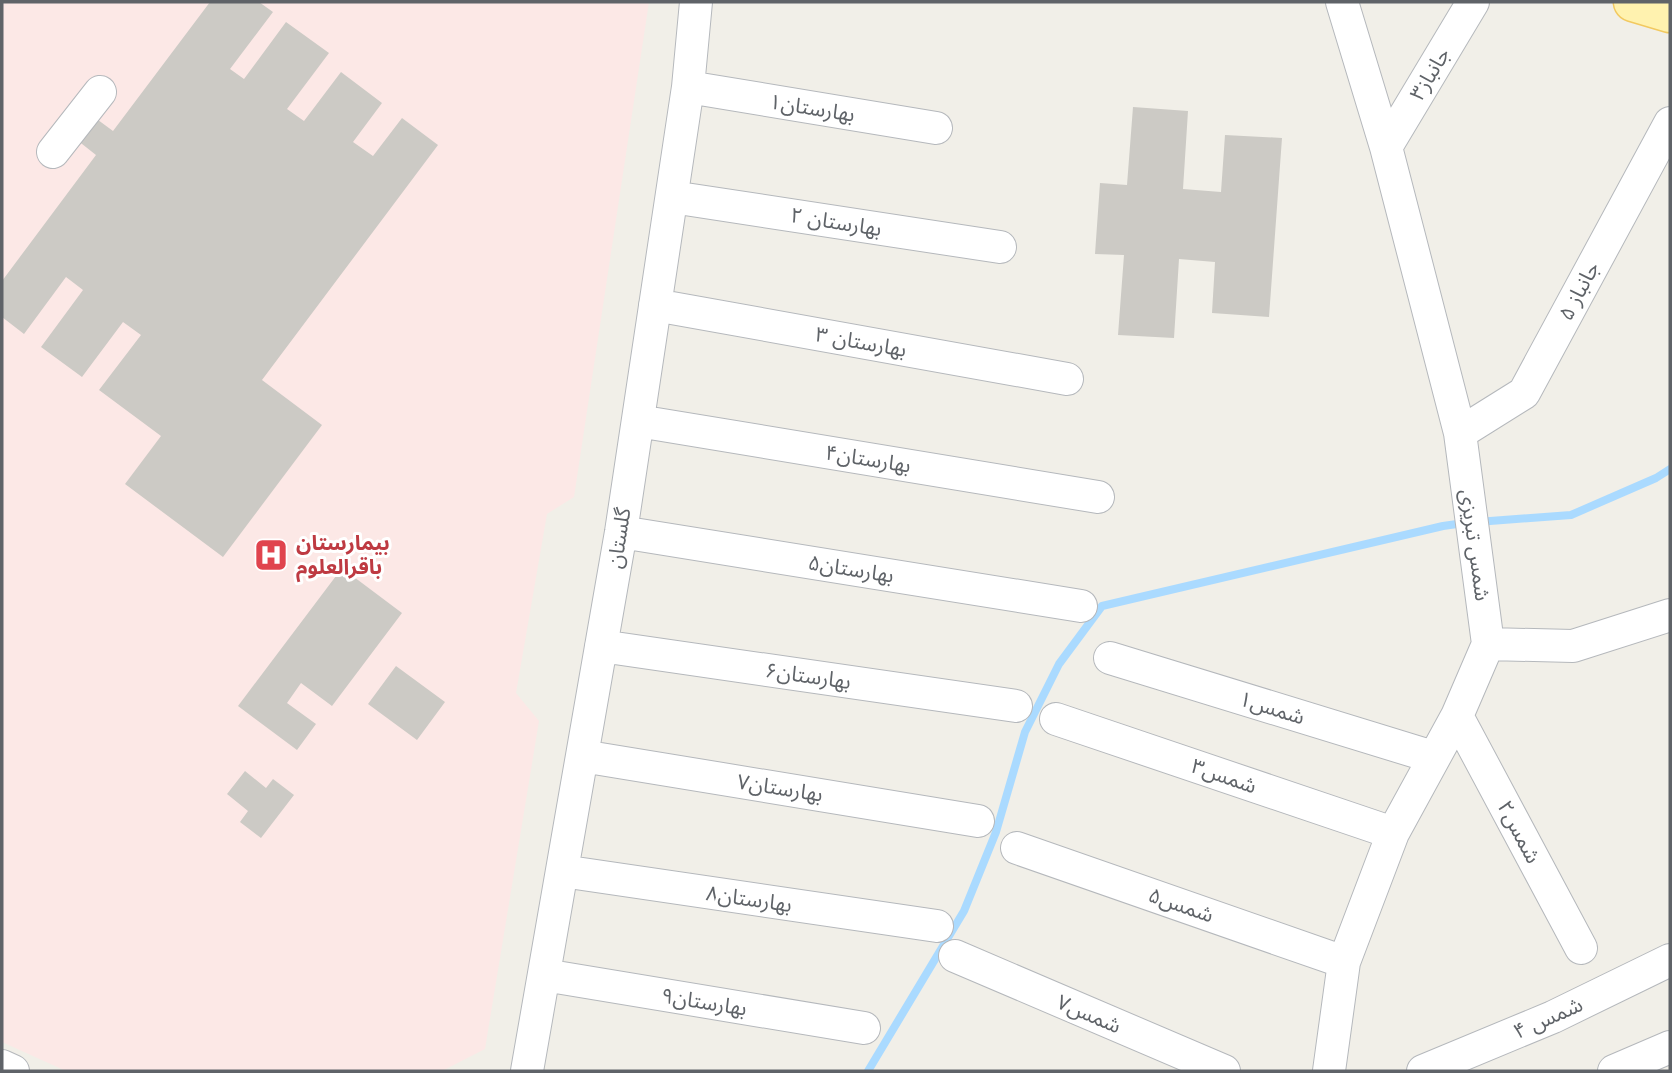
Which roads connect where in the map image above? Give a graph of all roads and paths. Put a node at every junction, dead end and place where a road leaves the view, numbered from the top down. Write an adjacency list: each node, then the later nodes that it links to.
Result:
1 (696, 2): 6 (street, گلستان)
2 (1342, 2): 10 (street, شمس تبریزی)
3 (1473, 2): 10 (street, جانباز۳)
4 (1633, 2): 5 (main road)
5 (1670, 13)
6 (688, 87): 9 (street, بهارستان۱); 12 (street, گلستان)
7 (100, 92): 11 (street)
8 (1670, 123): 17 (street, جانباز ۵)
9 (936, 128)
10 (1386, 147): 17 (street, شمس تبریزی)
11 (53, 152)
12 (672, 197): 13 (street, بهارستان ۲); 14 (street, گلستان)
13 (1000, 247)
14 (655, 305): 15 (street, بهارستان ۳); 16 (street, گلستان)
15 (1067, 379)
16 (638, 421): 18 (street, بهارستان۴); 19 (street, گلستان)
17 (1460, 433): 22 (street, شمس تبریزی)
18 (1098, 497)
19 (621, 532): 20 (street, بهارستان۵); 23 (street, گلستان)
20 (1082, 606)
21 (1670, 615): 22 (street)
22 (1488, 644): 26 (street)
23 (601, 646): 25 (street, بهارستان۶); 28 (street, گلستان)
24 (1110, 658): 29 (street, شمس۱)
25 (1016, 706)
26 (1457, 716): 29 (street); 35 (street, شمس۲)
27 (1056, 719): 31 (street, شمس۳)
28 (582, 756): 30 (street, بهارستان۷); 33 (street, گلستان)
29 (1433, 757): 31 (street)
30 (978, 821)
31 (1393, 834): 38 (street)
32 (1017, 848): 38 (street, شمس۵)
33 (562, 871): 34 (street, بهارستان۸); 39 (street, گلستان)
34 (937, 926)
35 (1581, 948)
36 (955, 956): 45 (street, شمس۷)
37 (1670, 960): 47 (street, شمس ۴)
38 (1344, 962): 46 (street)
39 (544, 975): 40 (street, بهارستان۹); 44 (street, گلستان)
40 (864, 1028)
41 (1670, 1047): 48 (street)
42 (2, 1066): 43 (street)
43 (13, 1071)
44 (527, 1071)
45 (1224, 1071)
46 (1329, 1071)
47 (1423, 1071)
48 (1614, 1071)

